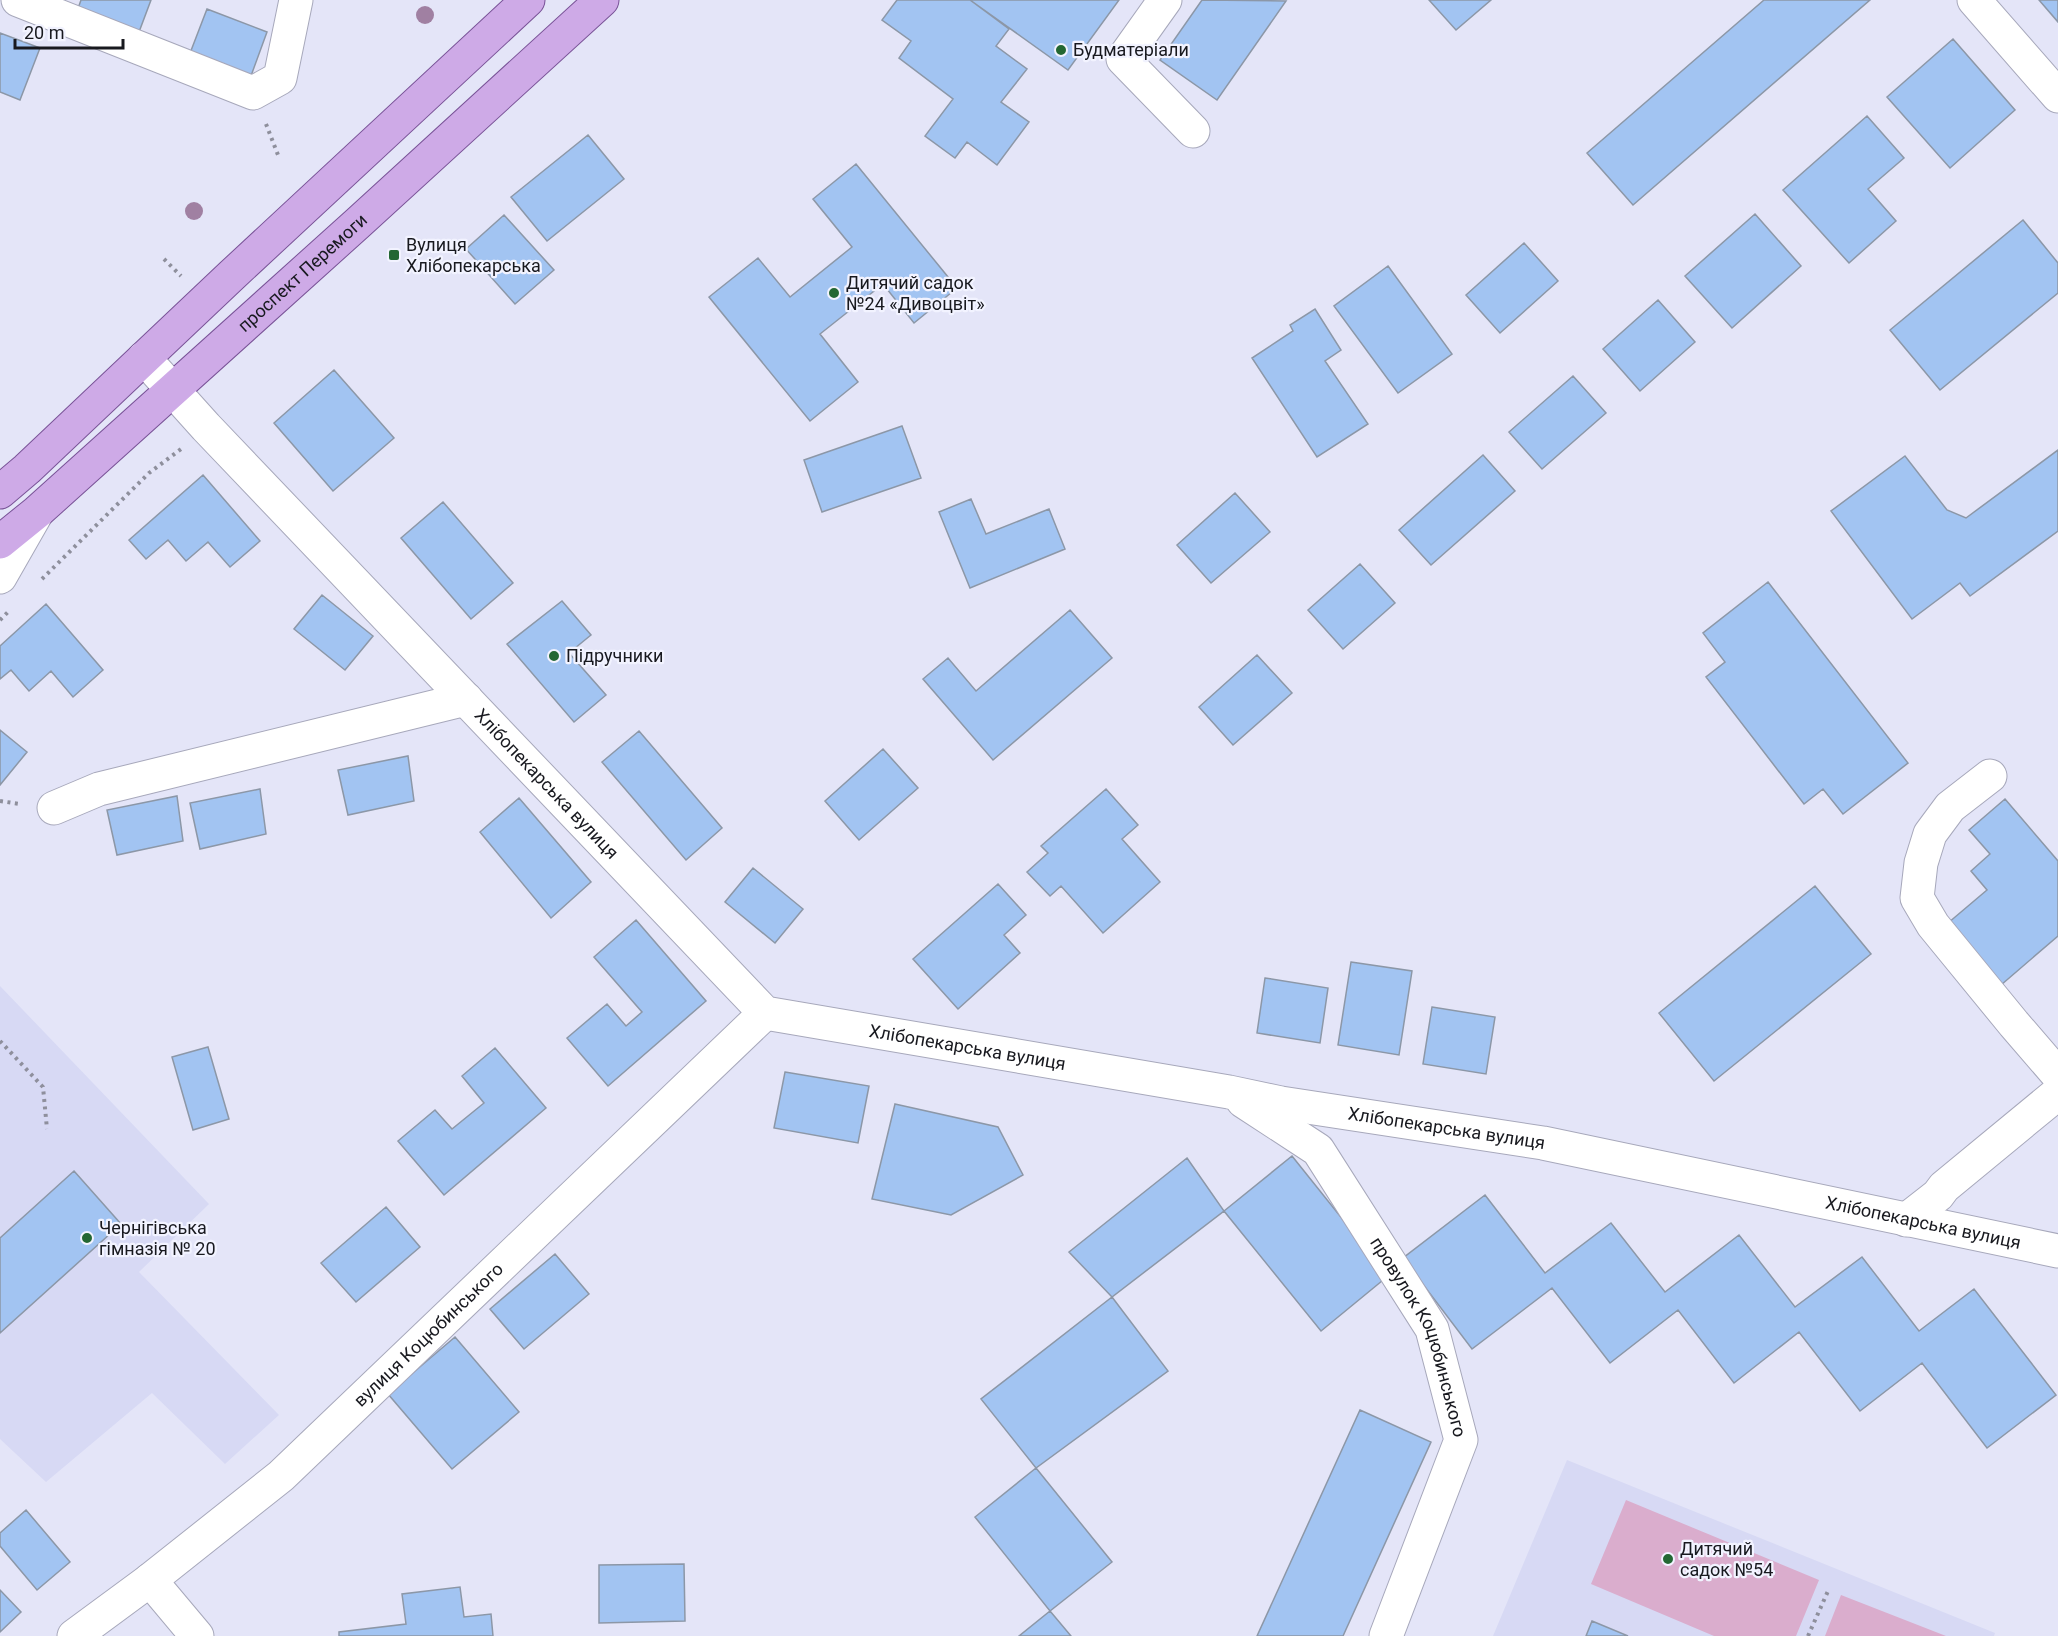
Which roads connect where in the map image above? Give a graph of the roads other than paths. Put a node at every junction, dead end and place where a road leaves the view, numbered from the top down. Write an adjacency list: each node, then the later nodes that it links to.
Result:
1 (18, 0): 2 (street)
2 (296, 0)
3 (528, 0): 9 (main road)
4 (602, 0): 10 (main road, проспект Перемоги)
5 (1165, 0): 8 (street)
6 (1974, 0): 7 (street)
7 (2058, 96)
8 (1193, 131)
9 (144, 358): 10 (street, Хлібопекарська вулиця); 11 (main road)
10 (173, 389): 12 (main road, проспект Перемоги); 15 (street, Хлібопекарська вулиця)
11 (0, 492)
12 (37, 512): 13 (main road, проспект Перемоги); 14 (street)
13 (0, 542)
14 (8, 591)
15 (466, 699): 17 (street); 18 (street, Хлібопекарська вулиця)
16 (1989, 776): 19 (street)
17 (54, 808)
18 (765, 1013): 20 (street, Хлібопекарська вулиця); 24 (street, вулиця Коцюбинського)
19 (2058, 1075)
20 (1228, 1092): 22 (street, Хлібопекарська вулиця); 27 (street, провулок Коцюбинського)
21 (2058, 1094): 22 (street)
22 (1906, 1220): 23 (street, Хлібопекарська вулиця)
23 (2058, 1251)
24 (150, 1580): 25 (street, вулиця Коцюбинського); 26 (street)
25 (74, 1636)
26 (197, 1636)
27 (1386, 1636)

